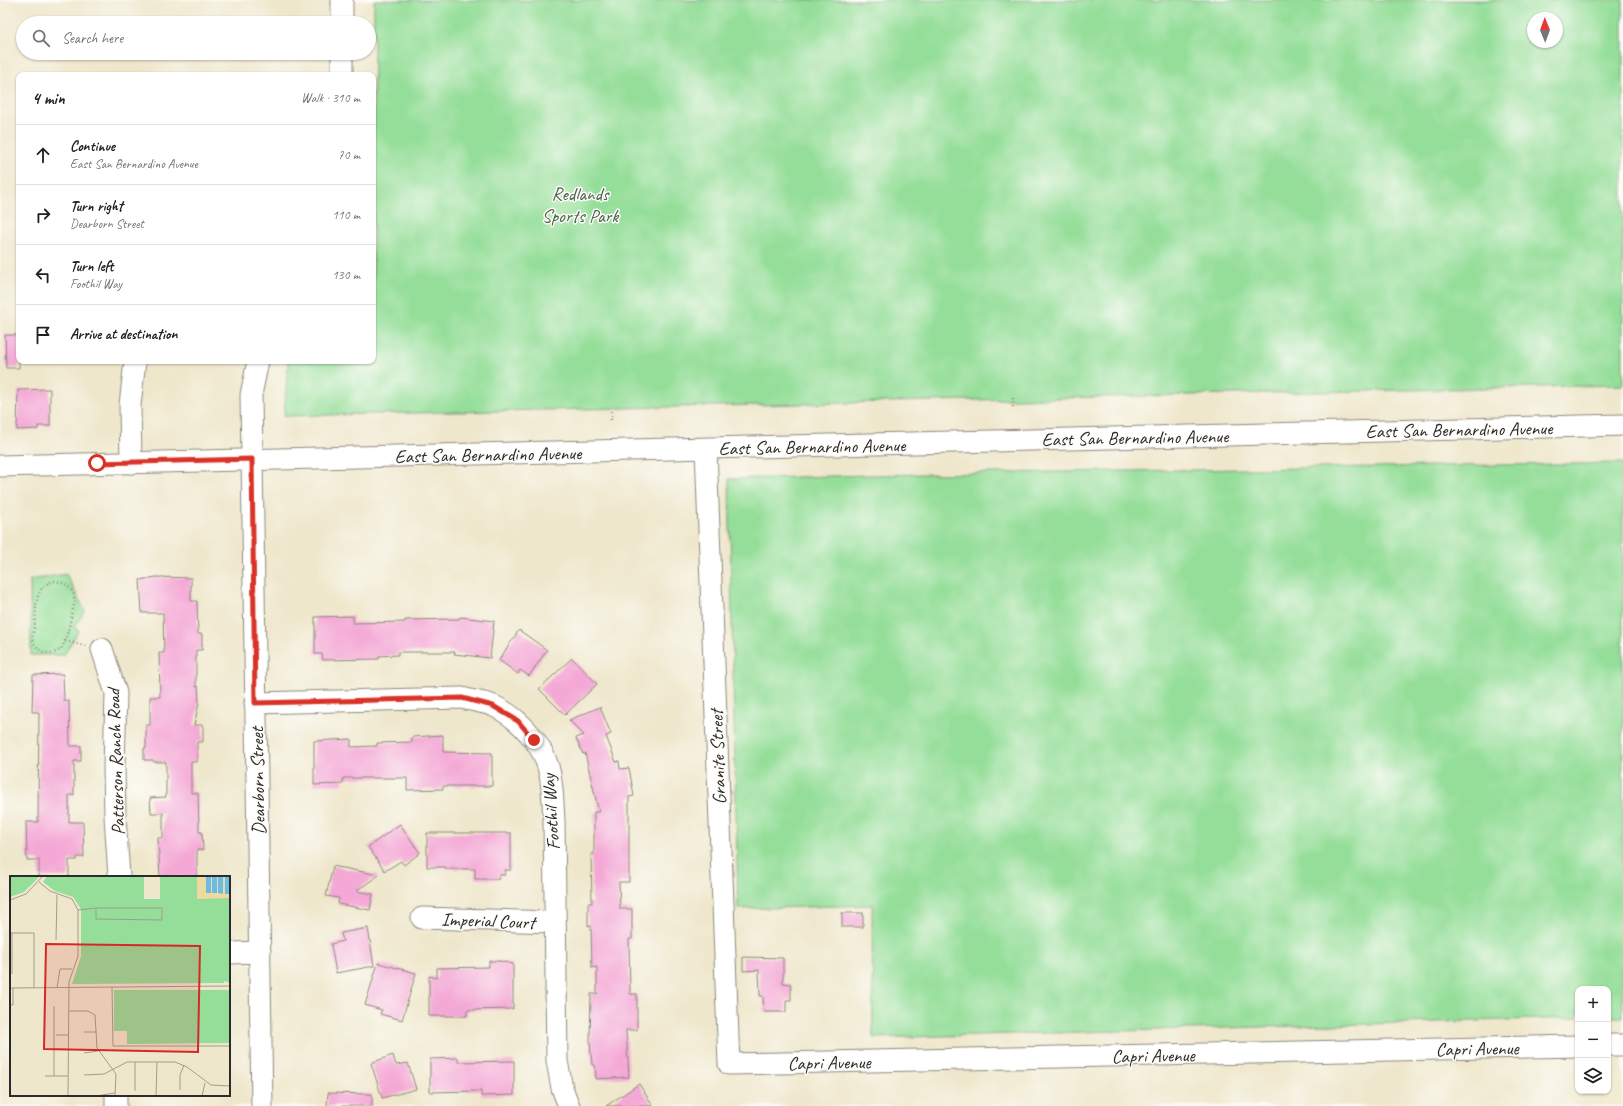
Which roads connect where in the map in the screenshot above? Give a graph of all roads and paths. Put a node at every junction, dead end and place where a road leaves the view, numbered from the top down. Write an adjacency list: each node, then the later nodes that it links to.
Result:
1 (342, 0): 2 (street)
2 (342, 16)
3 (342, 60): 4 (street)
4 (342, 72)
5 (135, 364): 14 (street)
6 (257, 364): 13 (street, Dearborn Street)
7 (1013, 398): 8 (path)
8 (1013, 407)
9 (611, 408): 10 (path)
10 (611, 420)
11 (1623, 425): 12 (street, East San Bernardino Avenue)
12 (706, 449): 13 (street, East San Bernardino Avenue); 27 (street, Granite Street)
13 (252, 459): 14 (street, East San Bernardino Avenue); 18 (street, Dearborn Street)
14 (131, 462): 15 (street, East San Bernardino Avenue)
15 (0, 466)
16 (36, 646): 16 (path)
17 (102, 650): 19 (street, Patterson Ranch Road)
18 (255, 703): 21 (street, Foothil Way); 22 (street, Dearborn Street)
19 (119, 876)
20 (422, 918): 21 (street, Imperial Court)
21 (554, 922): 29 (street, Foothil Way)
22 (260, 952): 23 (street); 28 (street, Dearborn Street)
23 (230, 953)
24 (1611, 1045): 25 (street)
25 (1623, 1045)
26 (1575, 1046): 27 (street, Capri Avenue)
27 (729, 1064)
28 (262, 1106)
29 (569, 1106)

